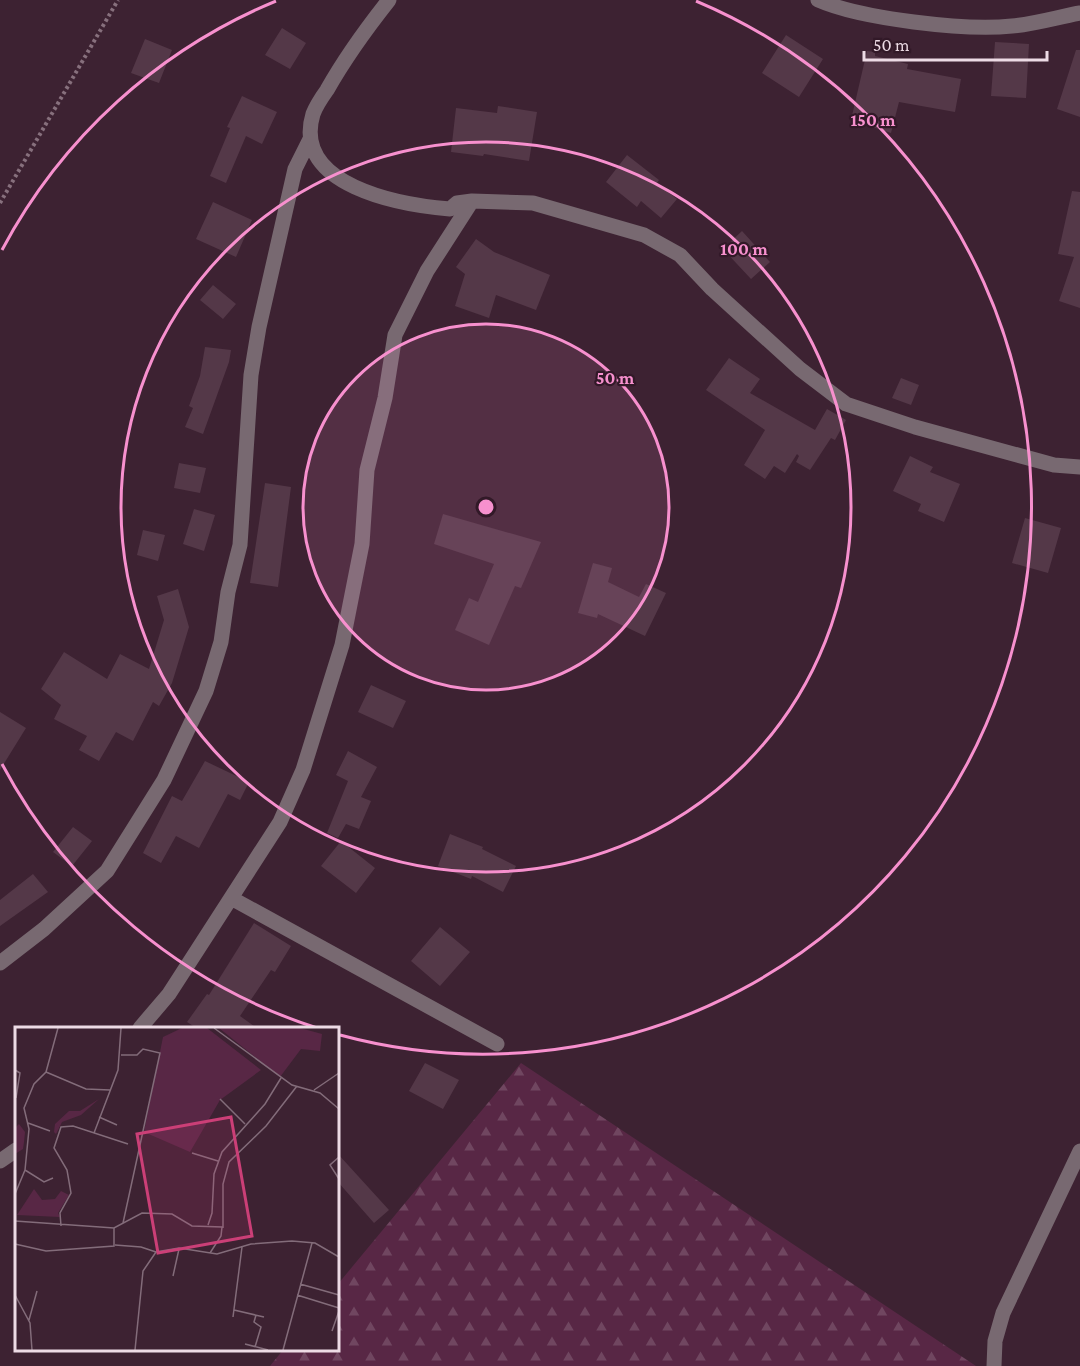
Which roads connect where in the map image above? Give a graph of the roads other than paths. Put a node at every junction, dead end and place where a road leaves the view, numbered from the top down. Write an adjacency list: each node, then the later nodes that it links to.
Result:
1 (389, 0): 5 (street)
2 (818, 0): 3 (street)
3 (838, 5): 4 (street)
4 (1080, 13)
5 (310, 140): 6 (street); 9 (street)
6 (472, 201): 7 (street); 8 (street)
7 (1080, 467)
8 (231, 898): 10 (street); 11 (street)
9 (0, 963)
10 (142, 1027)
11 (496, 1044)
12 (1080, 1150): 15 (street)
13 (15, 1151): 14 (street)
14 (0, 1161)
15 (994, 1366)

